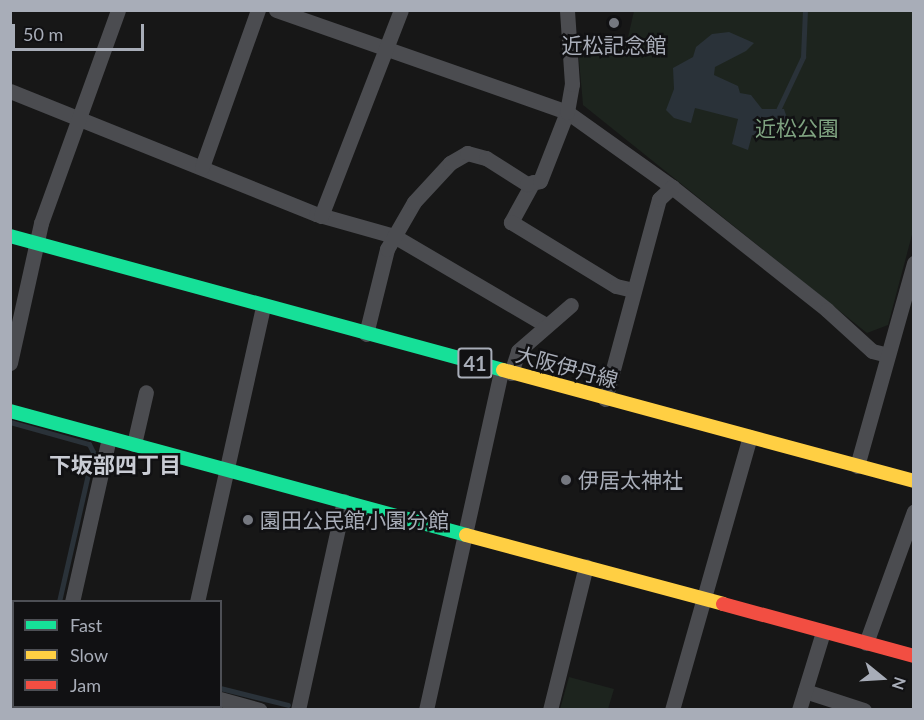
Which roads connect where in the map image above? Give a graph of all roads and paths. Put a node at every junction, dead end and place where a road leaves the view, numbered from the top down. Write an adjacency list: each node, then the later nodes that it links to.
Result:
1 (117, 10): 9 (street)
2 (258, 10): 10 (street)
3 (276, 10): 6 (street)
4 (401, 10): 6 (street)
5 (567, 10): 8 (street)
6 (387, 49): 8 (street); 13 (street)
7 (10, 91): 9 (street)
8 (567, 112): 11 (street); 12 (street)
9 (78, 119): 10 (street); 16 (street)
10 (202, 167): 13 (street)
11 (533, 182): 14 (street); 18 (street)
12 (672, 187): 18 (street); 24 (street)
13 (321, 216): 14 (street)
14 (394, 236): 22 (street); 23 (street)
15 (10, 238): 16 (street, 大阪伊丹線 / 41)
16 (36, 245): 20 (street, 大阪伊丹線 / 41); 25 (street)
17 (914, 263): 21 (street)
18 (633, 290): 28 (street)
19 (571, 305): 22 (street)
20 (262, 306): 23 (street, 大阪伊丹線 / 41); 34 (street)
21 (907, 310): 24 (street)
22 (546, 325): 26 (street)
23 (366, 334): 26 (street, 大阪伊丹線 / 41)
24 (888, 355): 33 (street)
25 (10, 363)
26 (506, 372): 28 (street, 大阪伊丹線 / 41); 38 (street)
27 (146, 392): 32 (street)
28 (605, 399): 30 (street, 大阪伊丹線 / 41)
29 (10, 411): 31 (street)
30 (750, 437): 33 (street, 大阪伊丹線 / 41); 40 (street)
31 (109, 438): 32 (street); 41 (street)
32 (134, 444): 34 (street)
33 (857, 466): 35 (street, 大阪伊丹線 / 41)
34 (226, 469): 36 (street); 42 (street)
35 (914, 481)
36 (344, 501): 38 (street); 49 (street)
37 (914, 511): 44 (street)
38 (465, 535): 39 (street); 50 (street)
39 (586, 566): 40 (street); 51 (street)
40 (703, 599): 43 (street); 52 (street)
41 (72, 600)
42 (197, 600)
43 (823, 632): 44 (street); 46 (street)
44 (866, 643): 45 (street)
45 (914, 656)
46 (805, 691): 53 (street); 54 (street)
47 (222, 700): 48 (street)
48 (260, 710)
49 (298, 710)
50 (426, 710)
51 (550, 710)
52 (672, 710)
53 (799, 710)
54 (864, 710)

